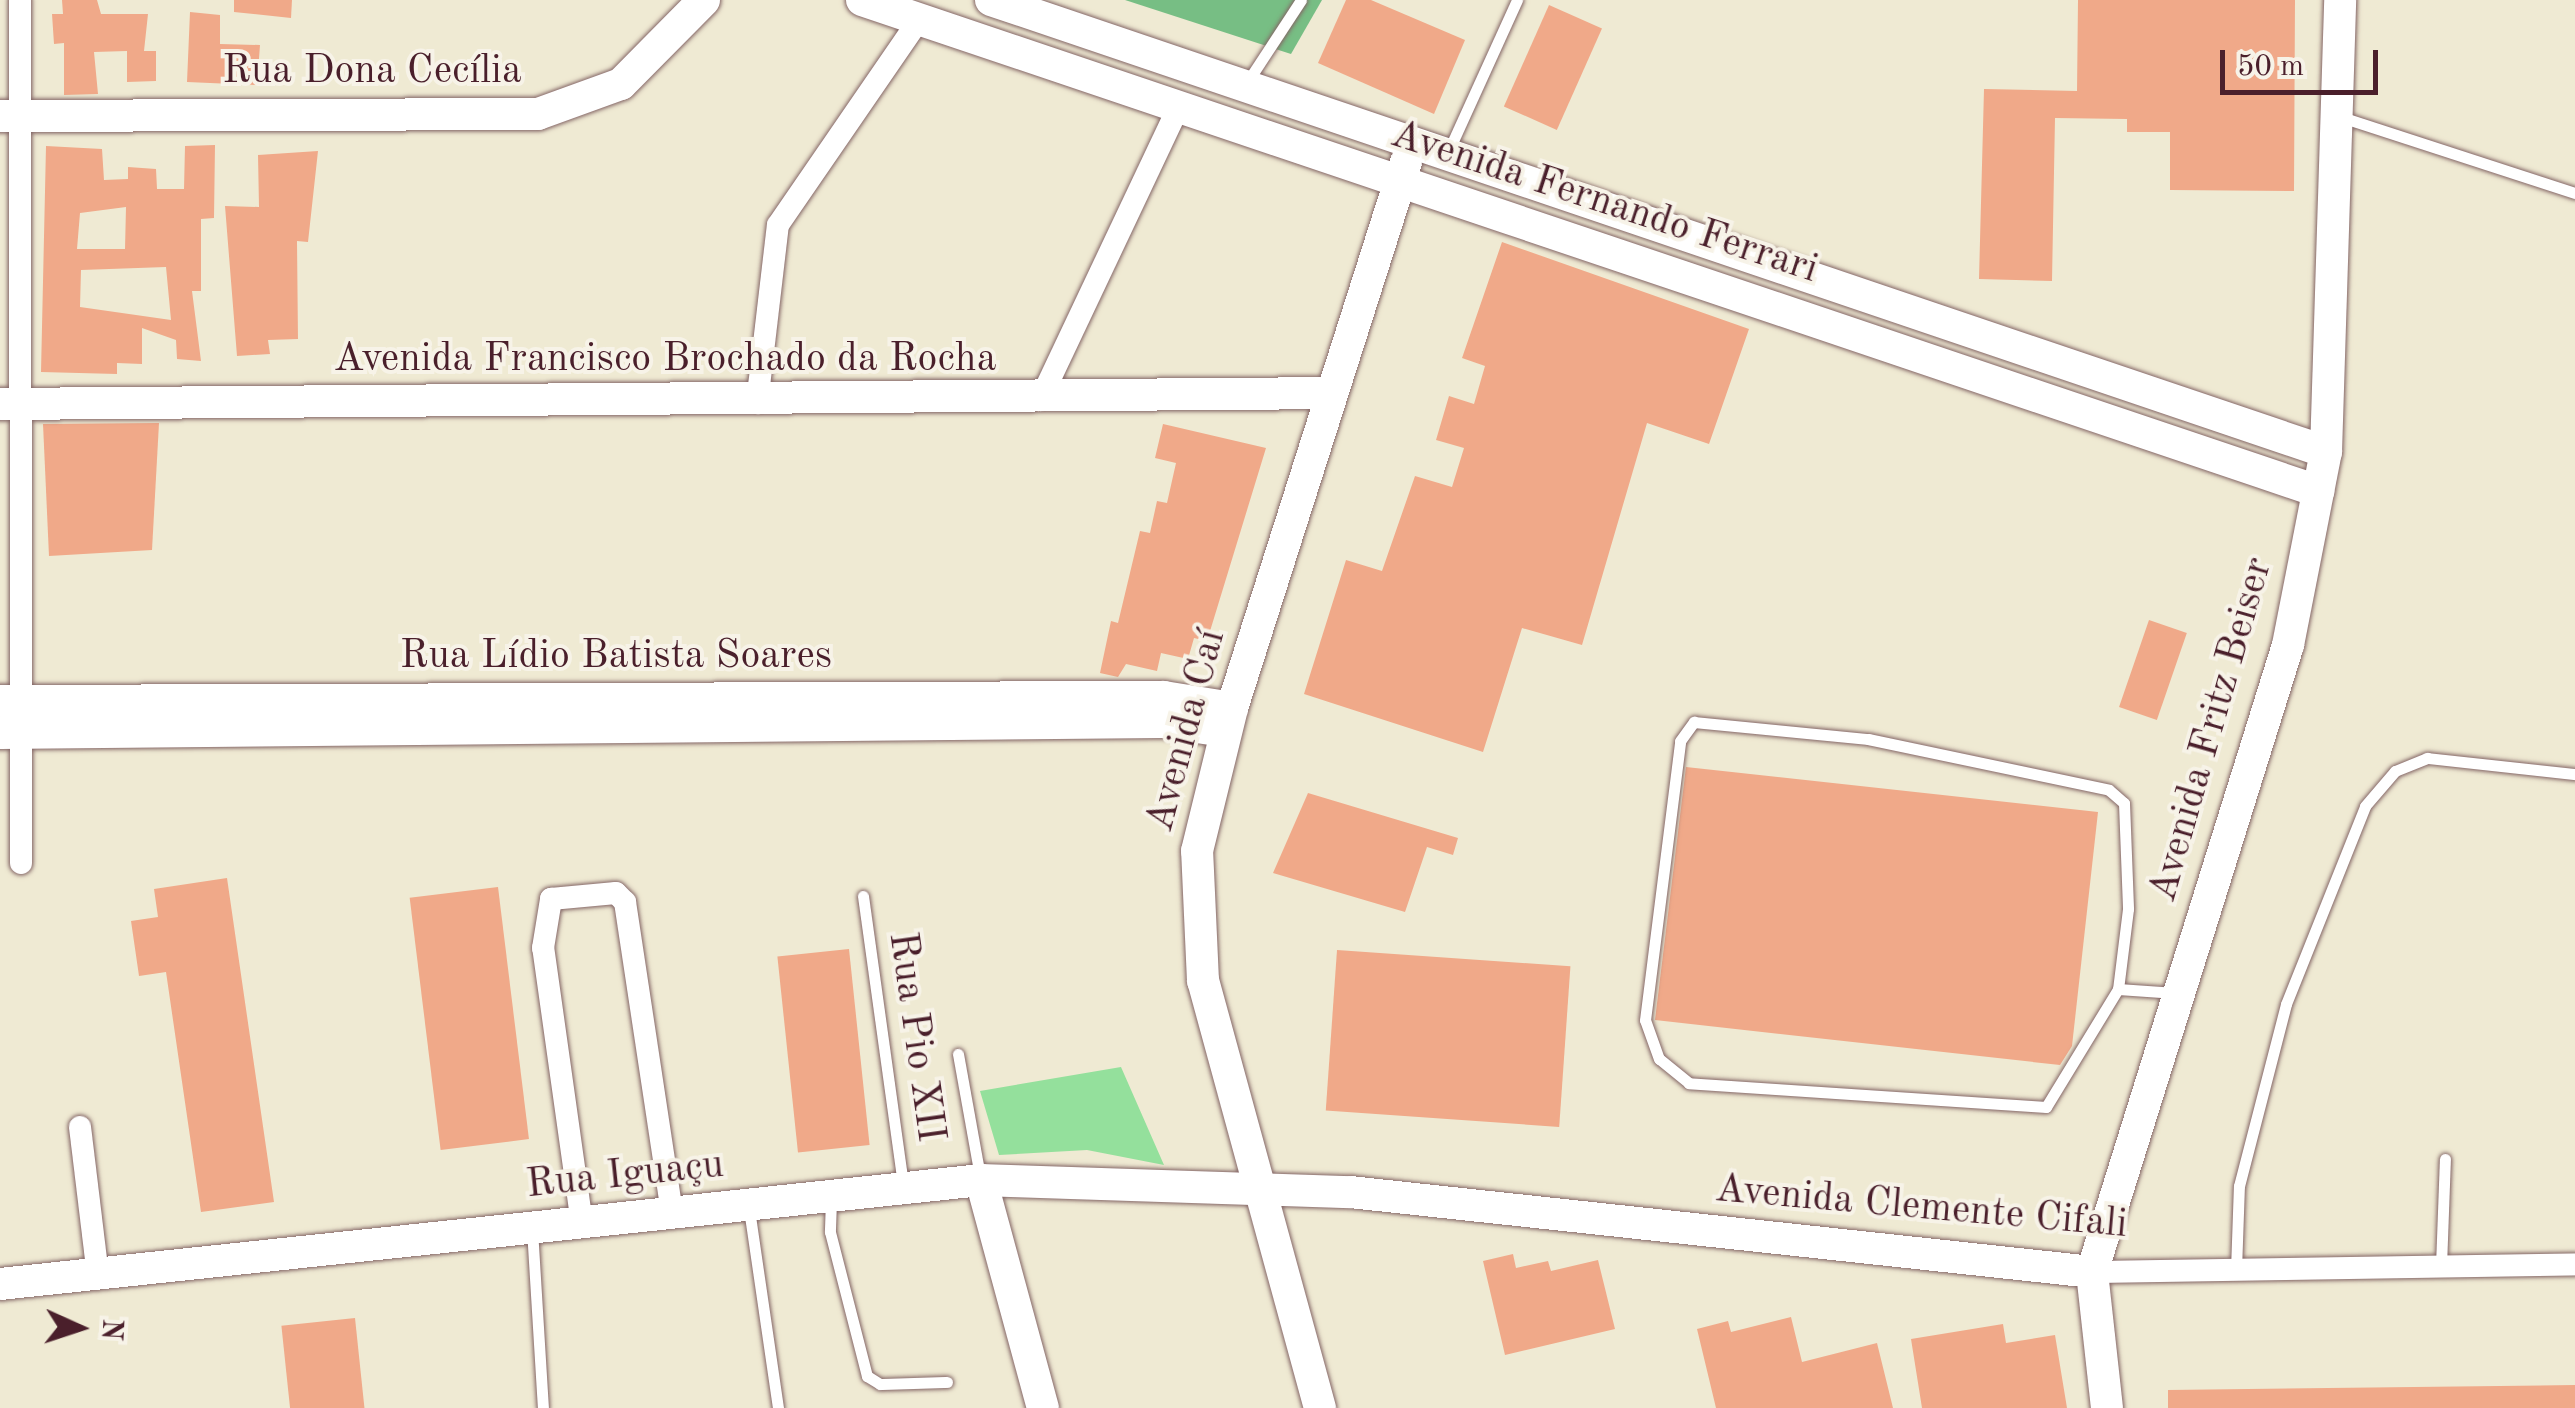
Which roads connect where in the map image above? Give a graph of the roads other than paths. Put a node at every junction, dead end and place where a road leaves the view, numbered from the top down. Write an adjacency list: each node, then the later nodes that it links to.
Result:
1 (20, 0): 12 (street)
2 (704, 0): 12 (main road, Rua Dona Cecília)
3 (862, 0): 8 (main road, Avenida Fernando Ferrari)
4 (990, 0): 9 (main road, Avenida Fernando Ferrari)
5 (1301, 0): 9 (lane)
6 (1517, 0): 14 (lane)
7 (2340, 0): 11 (main road, Avenida Fritz Beiser)
8 (920, 20): 10 (main road, Avenida Fernando Ferrari); 22 (street)
9 (1246, 84): 13 (main road, Avenida Fernando Ferrari)
10 (1178, 108): 15 (main road, Avenida Fernando Ferrari); 21 (street)
11 (2337, 115): 16 (lane); 25 (main road, Avenida Fritz Beiser)
12 (10, 116): 23 (street)
13 (1413, 144): 14 (main road, Avenida Fernando Ferrari); 15 (main road, Avenida Caí)
14 (1446, 156): 17 (main road, Avenida Fernando Ferrari)
15 (1398, 181): 18 (main road, Avenida Fernando Ferrari); 20 (main road, Avenida Caí)
16 (2575, 194)
17 (1788, 269): 18 (main road); 19 (main road, Avenida Fernando Ferrari)
18 (1779, 305): 24 (main road, Avenida Fernando Ferrari)
19 (2097, 374): 24 (main road); 25 (main road, Avenida Fernando Ferrari)
20 (1331, 393): 21 (main road, Avenida Francisco Brochado da Rocha); 28 (main road, Avenida Caí)
21 (1040, 400): 22 (main road, Avenida Francisco Brochado da Rocha)
22 (757, 403): 23 (main road, Avenida Francisco Brochado da Rocha)
23 (10, 404): 27 (street)
24 (2084, 410): 26 (main road, Avenida Fernando Ferrari)
25 (2326, 452): 26 (main road, Avenida Fritz Beiser)
26 (2318, 491): 33 (main road, Avenida Fritz Beiser)
27 (10, 717): 28 (main road, Rua Lídio Batista Soares); 30 (street)
28 (1228, 719): 39 (main road, Avenida Caí)
29 (2575, 774): 47 (lane)
30 (22, 863)
31 (863, 896): 38 (lane, Rua Pio XII)
32 (2118, 989): 32 (lane); 33 (lane)
33 (2180, 993): 48 (main road, Avenida Fritz Beiser)
34 (958, 1054): 37 (lane)
35 (80, 1127): 49 (street)
36 (2445, 1160): 46 (lane)
37 (982, 1180): 38 (main road, Rua Iguaçu); 39 (main road, Rua Iguaçu); 54 (main road)
38 (903, 1188): 40 (main road, Rua Iguaçu)
39 (1261, 1191): 48 (main road, Avenida Clemente Cifali); 55 (main road, Avenida Caí)
40 (831, 1196): 41 (main road, Rua Iguaçu); 51 (lane)
41 (749, 1205): 42 (main road, Rua Iguaçu); 53 (lane)
42 (672, 1213): 43 (main road, Rua Iguaçu); 43 (street)
43 (582, 1224): 44 (main road, Rua Iguaçu)
44 (532, 1229): 49 (main road, Rua Iguaçu); 52 (lane)
45 (2575, 1264): 46 (street, Avenida Clemente Cifali)
46 (2441, 1266): 47 (street, Avenida Clemente Cifali)
47 (2236, 1270): 48 (street, Avenida Clemente Cifali)
48 (2092, 1272): 56 (main road, Avenida Fritz Beiser)
49 (98, 1276): 50 (main road, Rua Iguaçu)
50 (0, 1284)
51 (947, 1382)
52 (543, 1408)
53 (778, 1408)
54 (1043, 1408)
55 (1320, 1408)
56 (2108, 1408)

